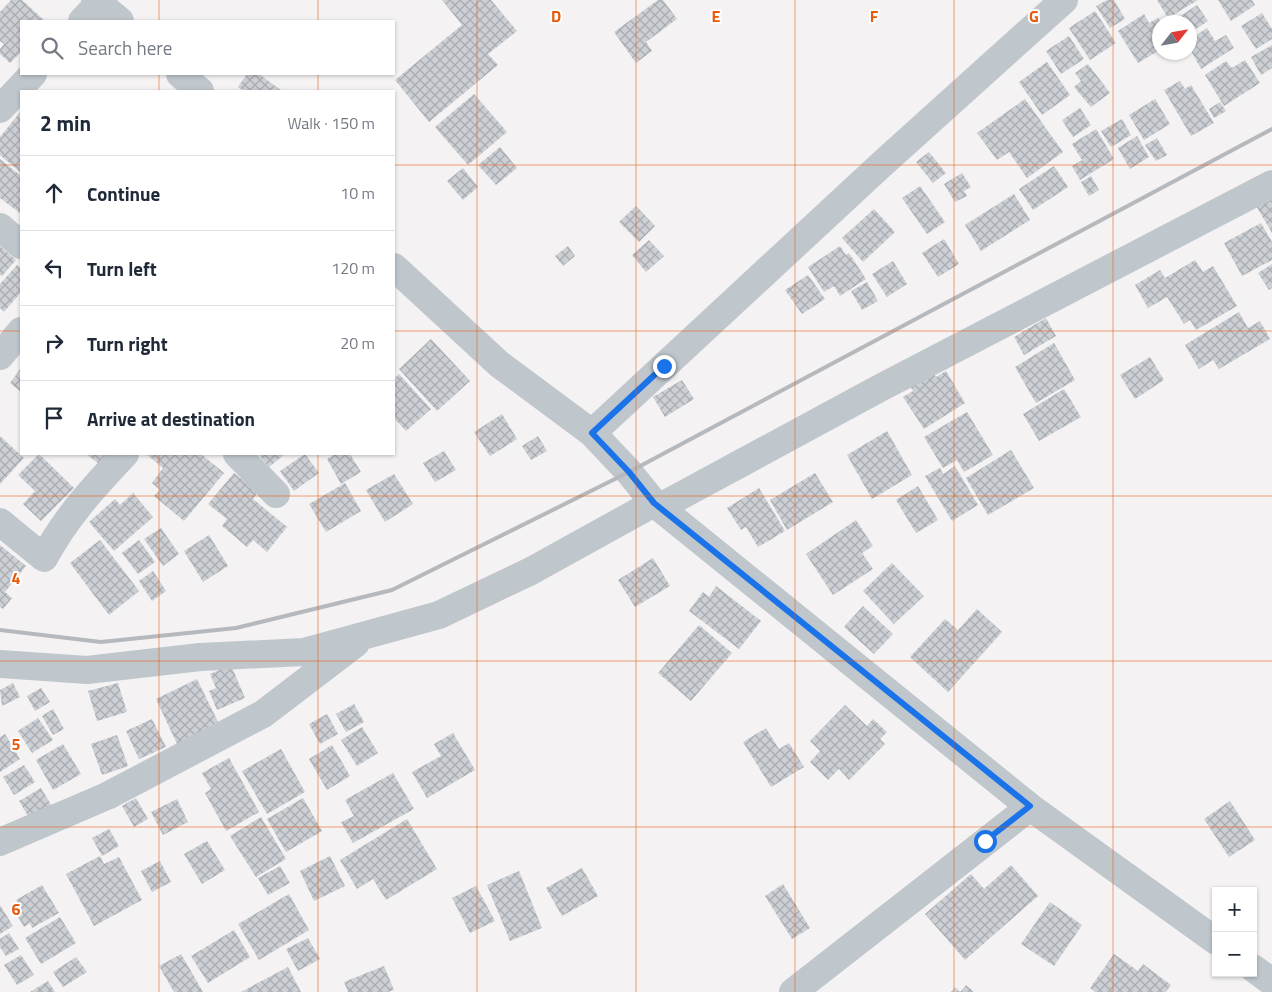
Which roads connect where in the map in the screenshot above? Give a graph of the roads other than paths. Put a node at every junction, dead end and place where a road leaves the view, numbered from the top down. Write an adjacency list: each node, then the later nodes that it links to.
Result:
1 (1064, 0): 14 (street)
2 (92, 8): 3 (street)
3 (118, 20)
4 (32, 75): 7 (street)
5 (181, 75): 6 (street)
6 (199, 90)
7 (0, 109)
8 (1272, 184): 18 (street)
9 (0, 227): 10 (street)
10 (20, 244)
11 (395, 268): 14 (street)
12 (20, 332): 13 (street)
13 (0, 356)
14 (592, 433): 18 (street)
15 (124, 455): 19 (street)
16 (238, 455): 17 (street)
17 (276, 494)
18 (657, 505): 20 (street); 22 (street)
19 (0, 522)
20 (365, 636): 21 (street); 23 (street)
21 (0, 664)
22 (1030, 806): 24 (street); 27 (street)
23 (0, 842)
24 (1212, 938)
25 (1257, 971): 26 (street)
26 (1272, 982)
27 (793, 992)

